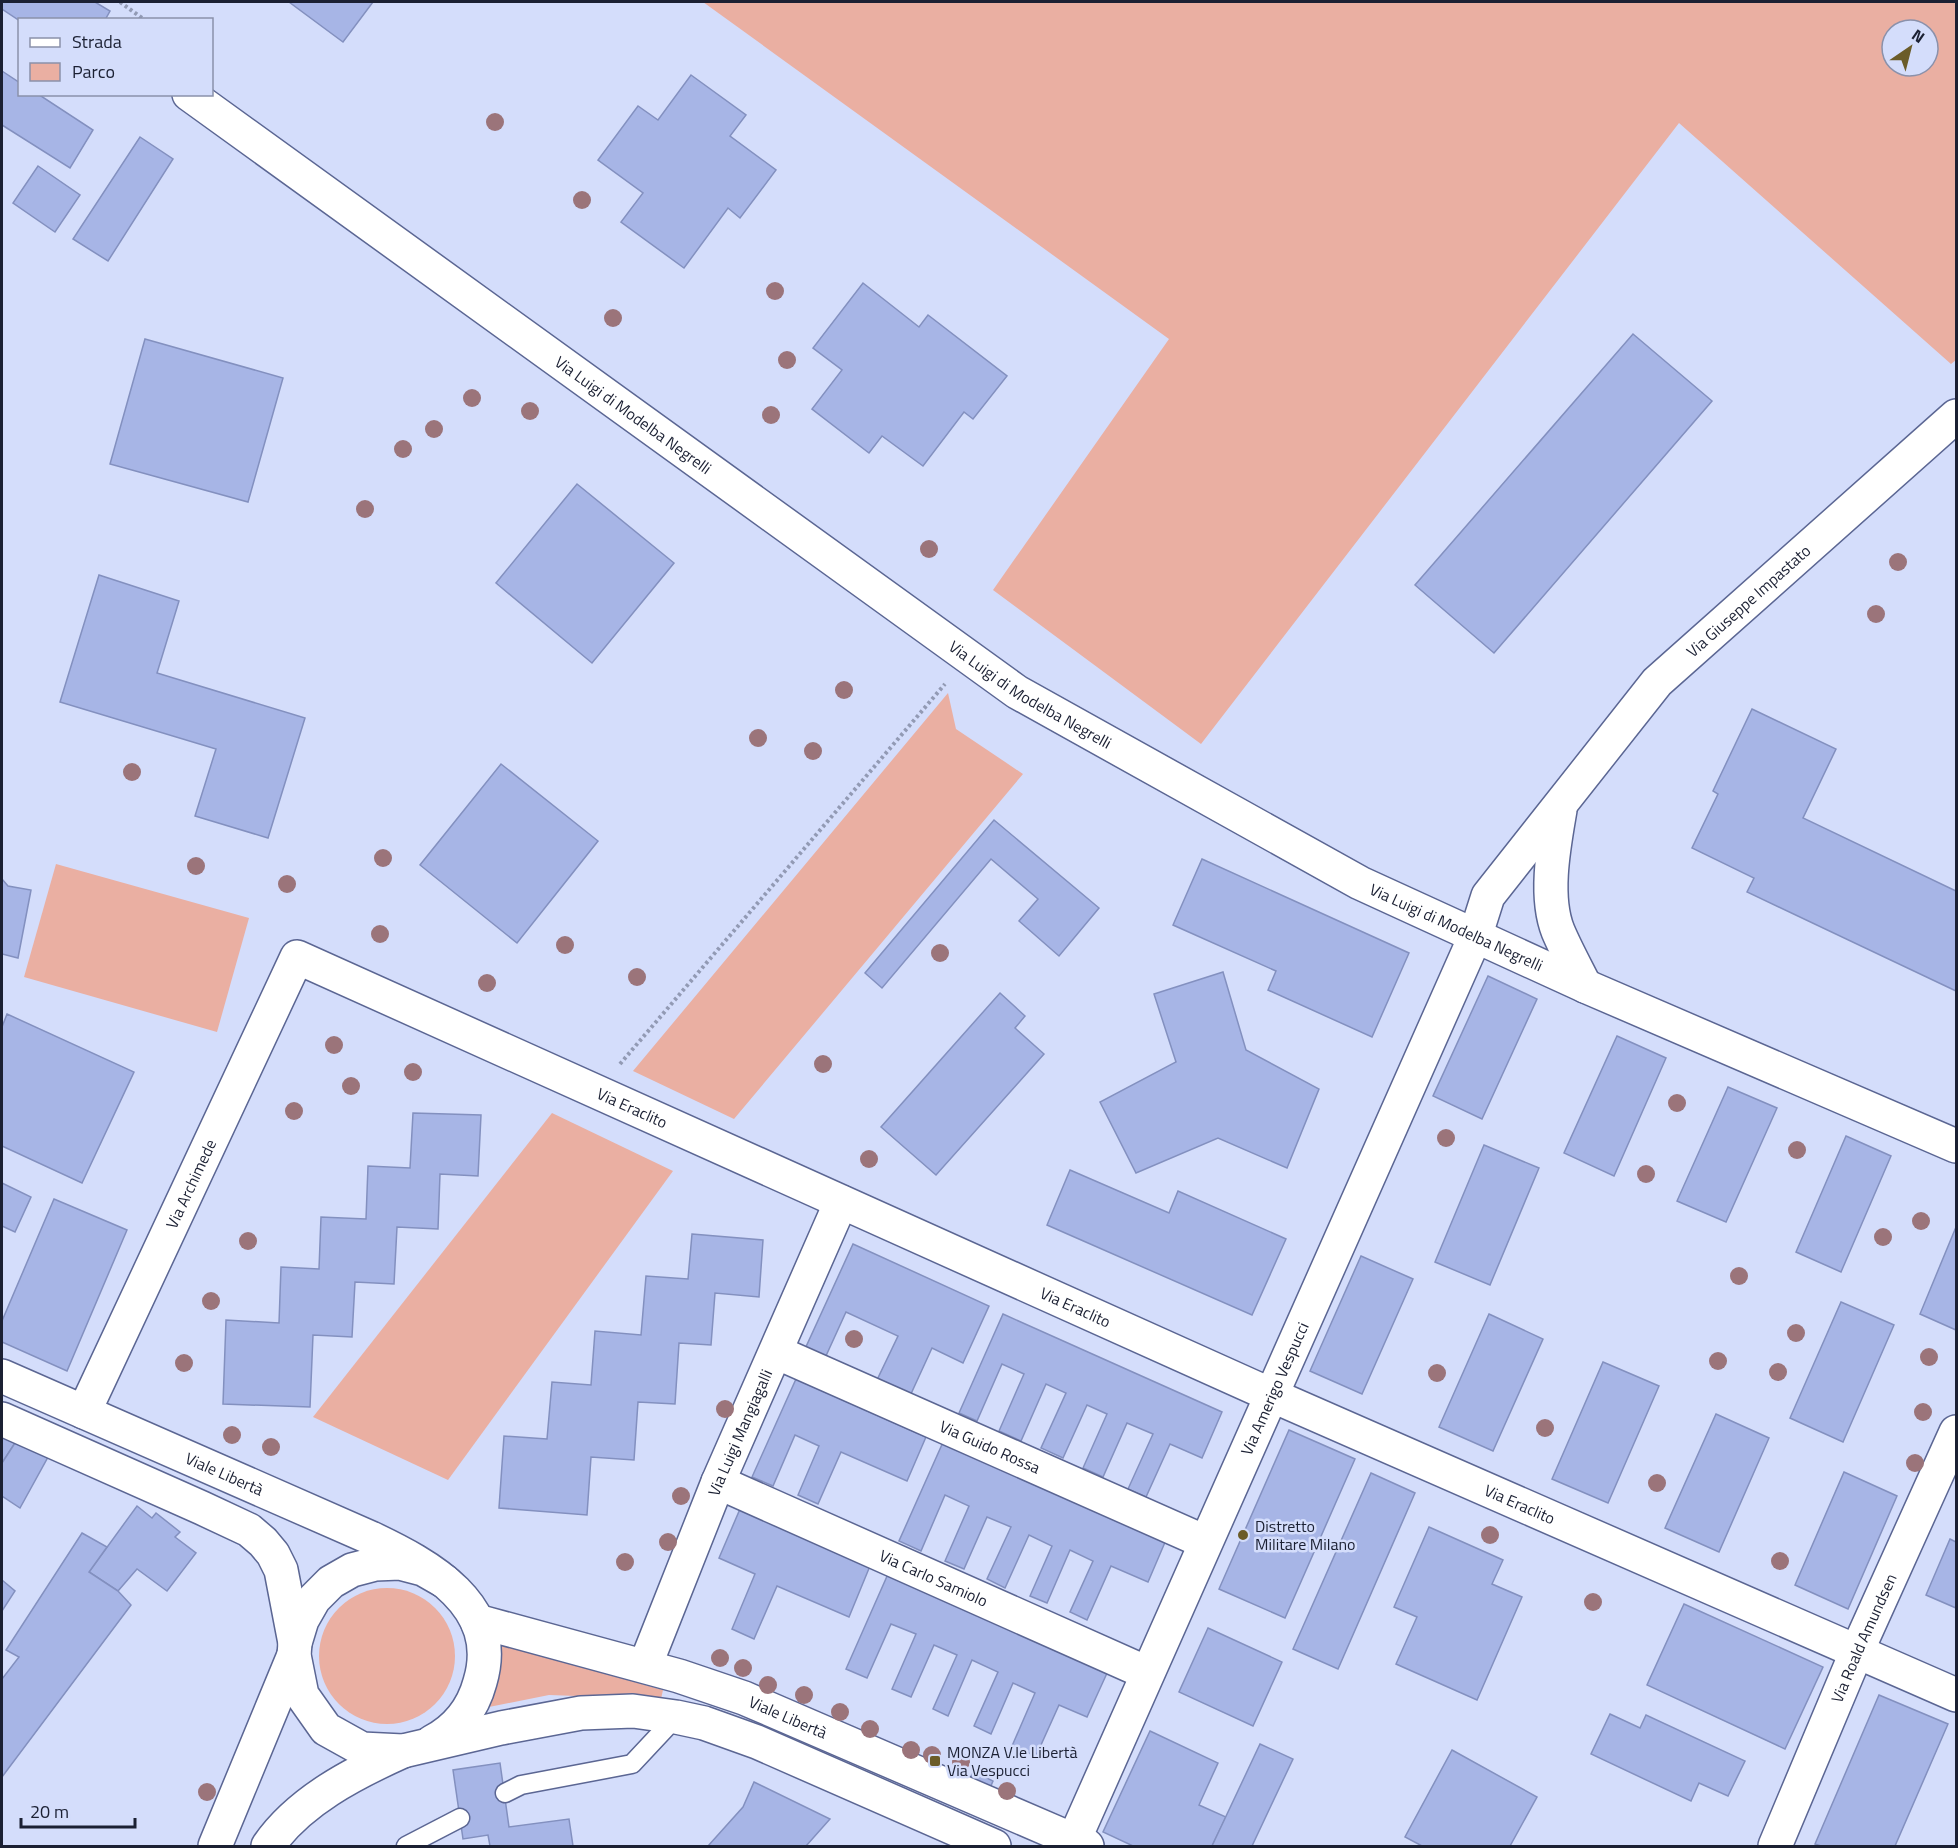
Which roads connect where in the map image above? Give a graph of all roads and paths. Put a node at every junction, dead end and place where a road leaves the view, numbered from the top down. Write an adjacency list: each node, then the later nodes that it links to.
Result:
1 (120, 2): 2 (path)
2 (142, 18)
3 (192, 96): 5 (street, Via Luigi di Modelba Negrelli)
4 (1956, 416): 6 (street, Via Giuseppe Impastato)
5 (969, 656): 7 (street, Via Luigi di Modelba Negrelli); 10 (path)
6 (1561, 806): 7 (street, Via Giuseppe Impastato); 9 (street, Via Giuseppe Impastato)
7 (1475, 937): 9 (street, Via Luigi di Modelba Negrelli); 15 (street, Via Amerigo Vespucci)
8 (297, 957): 10 (street, Via Eraclito); 16 (street, Via Archimede)
9 (1585, 986): 11 (street, Via Luigi di Modelba Negrelli)
10 (596, 1092): 12 (street, Via Eraclito)
11 (1956, 1146)
12 (842, 1202): 13 (street, Via Luigi Mangiagalli); 15 (street, Via Eraclito)
13 (776, 1352): 19 (street, Via Luigi Mangiagalli); 20 (street, Via Guido Rossa)
14 (2, 1376): 16 (street, Viale Libertà)
15 (1271, 1395): 20 (street, Via Amerigo Vespucci); 24 (street, Via Eraclito)
16 (84, 1412): 21 (street, Viale Libertà)
17 (2, 1419): 23 (street, Viale Libertà)
18 (1956, 1432): 24 (street, Via Roald Amundsen)
19 (718, 1482): 25 (street, Via Luigi Mangiagalli); 26 (street, Via Carlo Samiolo)
20 (1205, 1542): 26 (street, Via Amerigo Vespucci)
21 (444, 1581): 22 (street, Viale Libertà); 23 (street, Viale Libertà)
22 (477, 1621): 25 (street, Viale Libertà); 29 (street, Viale Libertà)
23 (295, 1649): 29 (street, Viale Libertà); 33 (street)
24 (1857, 1651): 27 (street, Via Eraclito); 37 (street, Via Roald Amundsen)
25 (645, 1666): 32 (street, Viale Libertà)
26 (1147, 1673): 32 (street, Via Amerigo Vespucci)
27 (1956, 1695)
28 (676, 1717): 29 (street, Viale Libertà); 30 (lane); 36 (street, Viale Libertà)
29 (409, 1750): 34 (street)
30 (505, 1793)
31 (460, 1818): 35 (lane)
32 (1081, 1843)
33 (215, 1846)
34 (268, 1846)
35 (405, 1846)
36 (994, 1846)
37 (1775, 1846)

